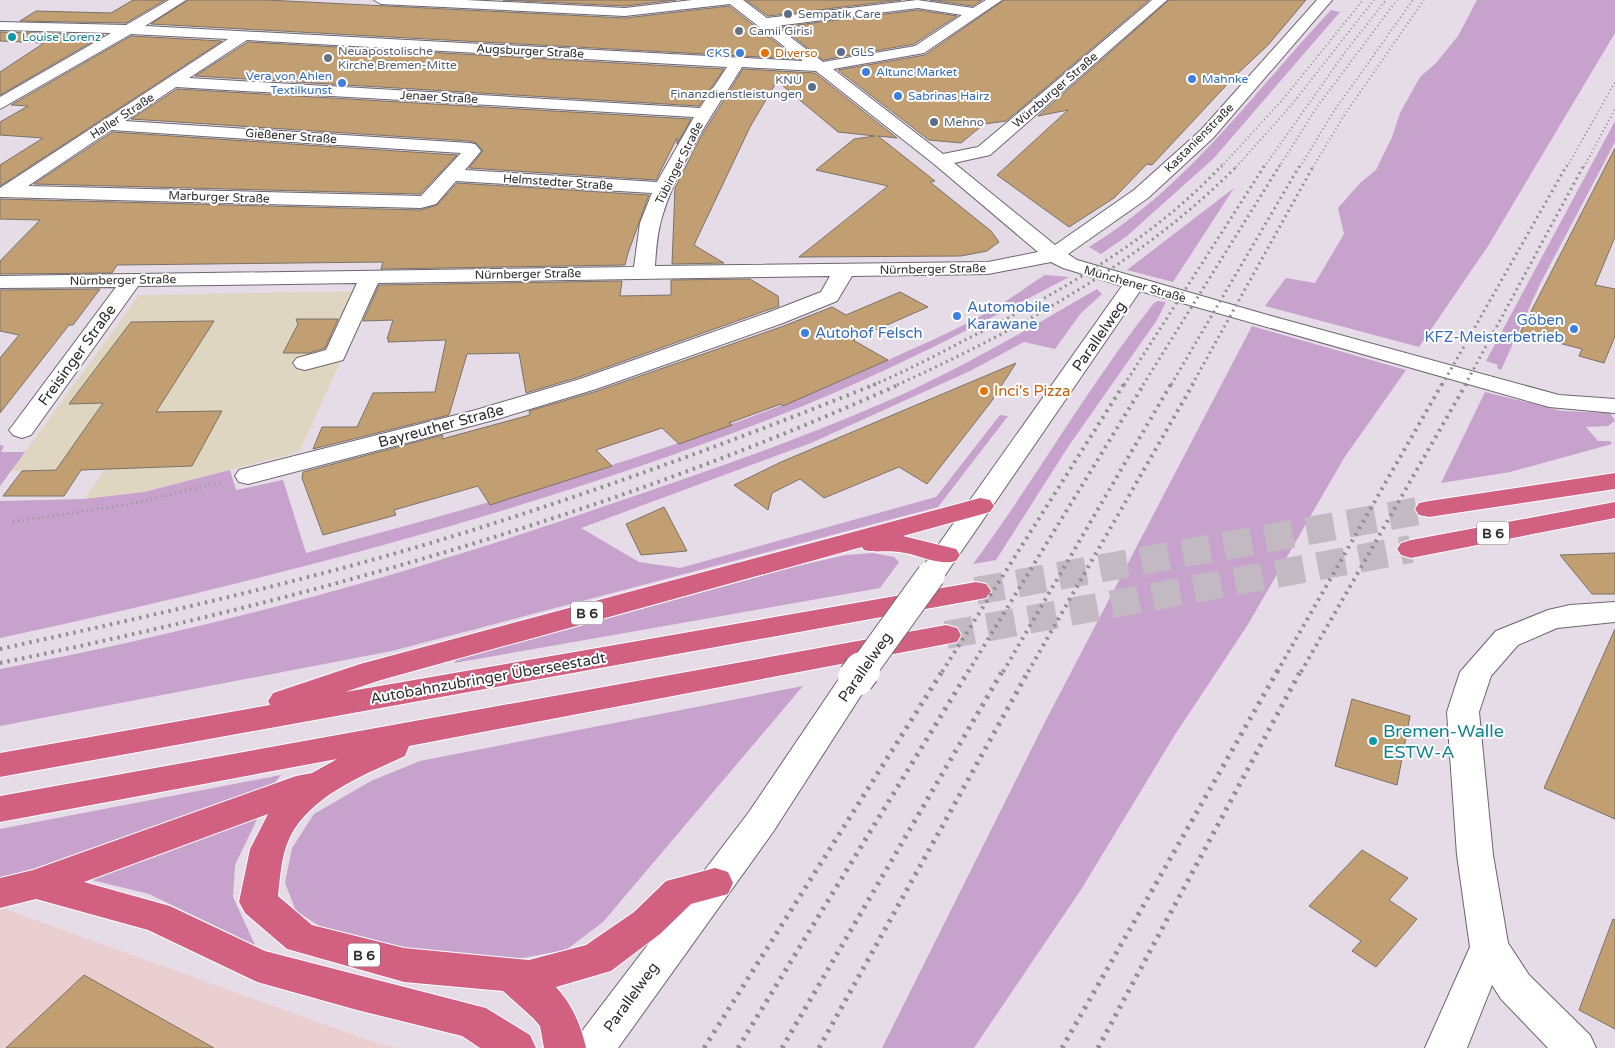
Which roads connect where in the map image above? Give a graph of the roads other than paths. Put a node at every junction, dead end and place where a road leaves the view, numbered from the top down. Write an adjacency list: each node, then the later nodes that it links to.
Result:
1 (179, 0): 11 (street)
2 (381, 0): 3 (street)
3 (728, 0)
4 (734, 0): 9 (street, Münchener Straße)
5 (995, 0): 8 (street, Augsburger Straße)
6 (1160, 0): 19 (street, Würzburger Straße)
7 (1325, 0): 23 (street, Kastanienstraße)
8 (976, 12): 9 (street); 14 (street, Augsburger Straße)
9 (764, 23): 14 (street, Münchener Straße)
10 (4, 28): 11 (street, Augsburger Straße)
11 (129, 29): 12 (street, Augsburger Straße); 16 (street)
12 (244, 35): 13 (street, Augsburger Straße); 15 (street, Haller Straße)
13 (738, 62): 14 (street, Augsburger Straße); 17 (street, Tübinger Straße)
14 (820, 67): 19 (street, Münchener Straße)
15 (174, 82): 17 (street, Jenaer Straße); 18 (street, Haller Straße)
16 (0, 104)
17 (705, 113): 21 (street, Tübinger Straße)
18 (108, 125): 20 (street, Gießener Straße); 22 (street, Haller Straße)
19 (940, 160): 23 (street, Münchener Straße)
20 (451, 175): 21 (street, Helmstedter Straße); 22 (street, Marburger Straße)
21 (664, 188): 25 (street, Tübinger Straße)
22 (4, 194)
23 (1054, 255): 24 (street, Nürnberger Straße); 29 (street, Münchener Straße)
24 (845, 270): 25 (street, Nürnberger Straße); 34 (street, Bayreuther Straße)
25 (644, 273): 26 (street, Nürnberger Straße)
26 (371, 276): 27 (street, Nürnberger Straße); 30 (street)
27 (132, 280): 28 (street, Nürnberger Straße); 32 (street, Freisinger Straße)
28 (0, 282)
29 (1134, 284): 31 (street, Münchener Straße); 37 (street, Parallelweg)
30 (305, 363)
31 (1615, 406)
32 (22, 430)
33 (1615, 465): 36 (highway, B 6)
34 (248, 476)
35 (1615, 481): 36 (highway, B 6)
36 (1460, 503): 38 (highway, B 6)
37 (980, 506): 40 (highway, B 6); 42 (street, Parallelweg)
38 (1429, 509)
39 (1615, 510): 41 (highway, B 6)
40 (846, 544): 42 (highway, B 6); 47 (highway, B 6)
41 (1411, 549)
42 (938, 565): 51 (street, Parallelweg, bridge)
43 (976, 591): 47 (highway, Autobahnzubringer Überseestadt / B 6)
44 (1615, 612): 54 (street)
45 (946, 635): 46 (highway, B 6)
46 (427, 730): 49 (highway, B 6); 50 (highway, B 6)
47 (196, 731): 48 (highway, Autobahnzubringer Überseestadt / B 6)
48 (0, 766)
49 (327, 778): 52 (highway, B 6); 55 (highway, B 6)
50 (0, 809)
51 (715, 883): 55 (highway, B 6); 58 (street, Parallelweg)
52 (36, 884): 53 (highway, B 6); 56 (highway, B 6)
53 (0, 893)
54 (1489, 947): 59 (street); 60 (street)
55 (511, 975): 57 (highway)
56 (515, 1048)
57 (565, 1048)
58 (594, 1048)
59 (1446, 1048)
60 (1575, 1048)

